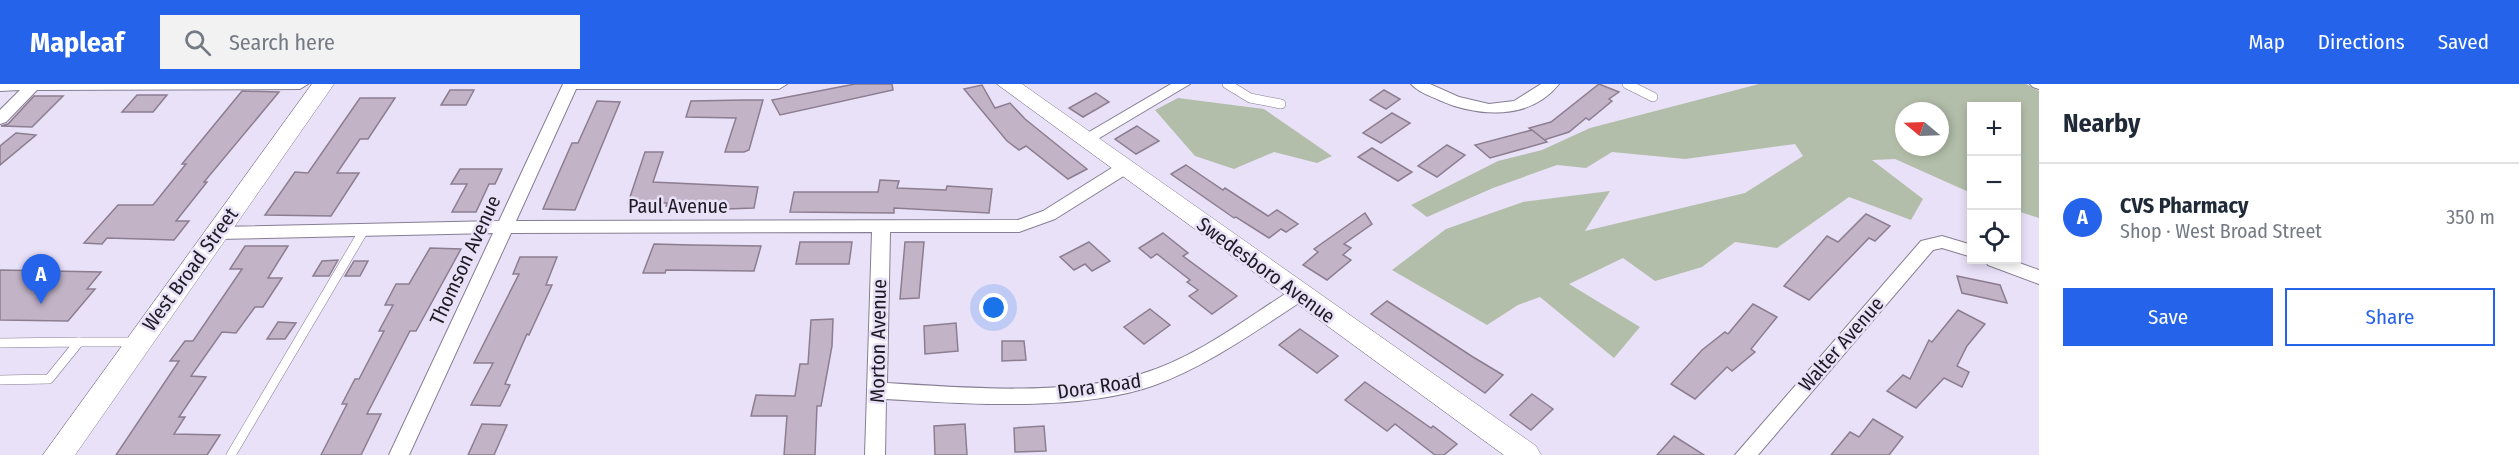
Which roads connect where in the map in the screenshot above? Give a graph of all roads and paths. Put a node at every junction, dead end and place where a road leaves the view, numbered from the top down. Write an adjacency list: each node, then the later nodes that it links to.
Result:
1 (300, 84): 12 (street)
2 (323, 84): 22 (street, West Broad Street)
3 (571, 84): 19 (street, Thomson Avenue)
4 (575, 84): 5 (street)
5 (779, 84)
6 (1008, 84): 17 (street, Swedesboro Avenue)
7 (1182, 84): 17 (street)
8 (1227, 84): 15 (lane)
9 (1419, 84): 10 (street)
10 (1551, 84)
11 (1627, 84): 14 (lane)
12 (34, 85): 13 (street); 16 (street)
13 (0, 86)
14 (1653, 97)
15 (1281, 104)
16 (0, 119)
17 (1084, 139): 18 (street, Swedesboro Avenue)
18 (1124, 168): 20 (street, Paul Avenue); 26 (street, Swedesboro Avenue)
19 (505, 227): 20 (street, Paul Avenue); 21 (street, Paul Avenue); 35 (street, Thomson Avenue)
20 (881, 227): 31 (street, Morton Avenue)
21 (363, 230): 22 (street, Paul Avenue); 34 (lane)
22 (217, 233): 28 (street, West Broad Street)
23 (1967, 250): 37 (street, Walter Avenue)
24 (2004, 264): 25 (street)
25 (2039, 278)
26 (1299, 294): 31 (street, Dora Road); 32 (street, Swedesboro Avenue)
27 (79, 342): 28 (lane); 29 (lane); 30 (lane)
28 (139, 342): 33 (street, West Broad Street)
29 (0, 343)
30 (0, 380)
31 (877, 390): 36 (street, Morton Avenue)
32 (1513, 452)
33 (58, 455)
34 (231, 455)
35 (399, 455)
36 (875, 455)
37 (1744, 455)

